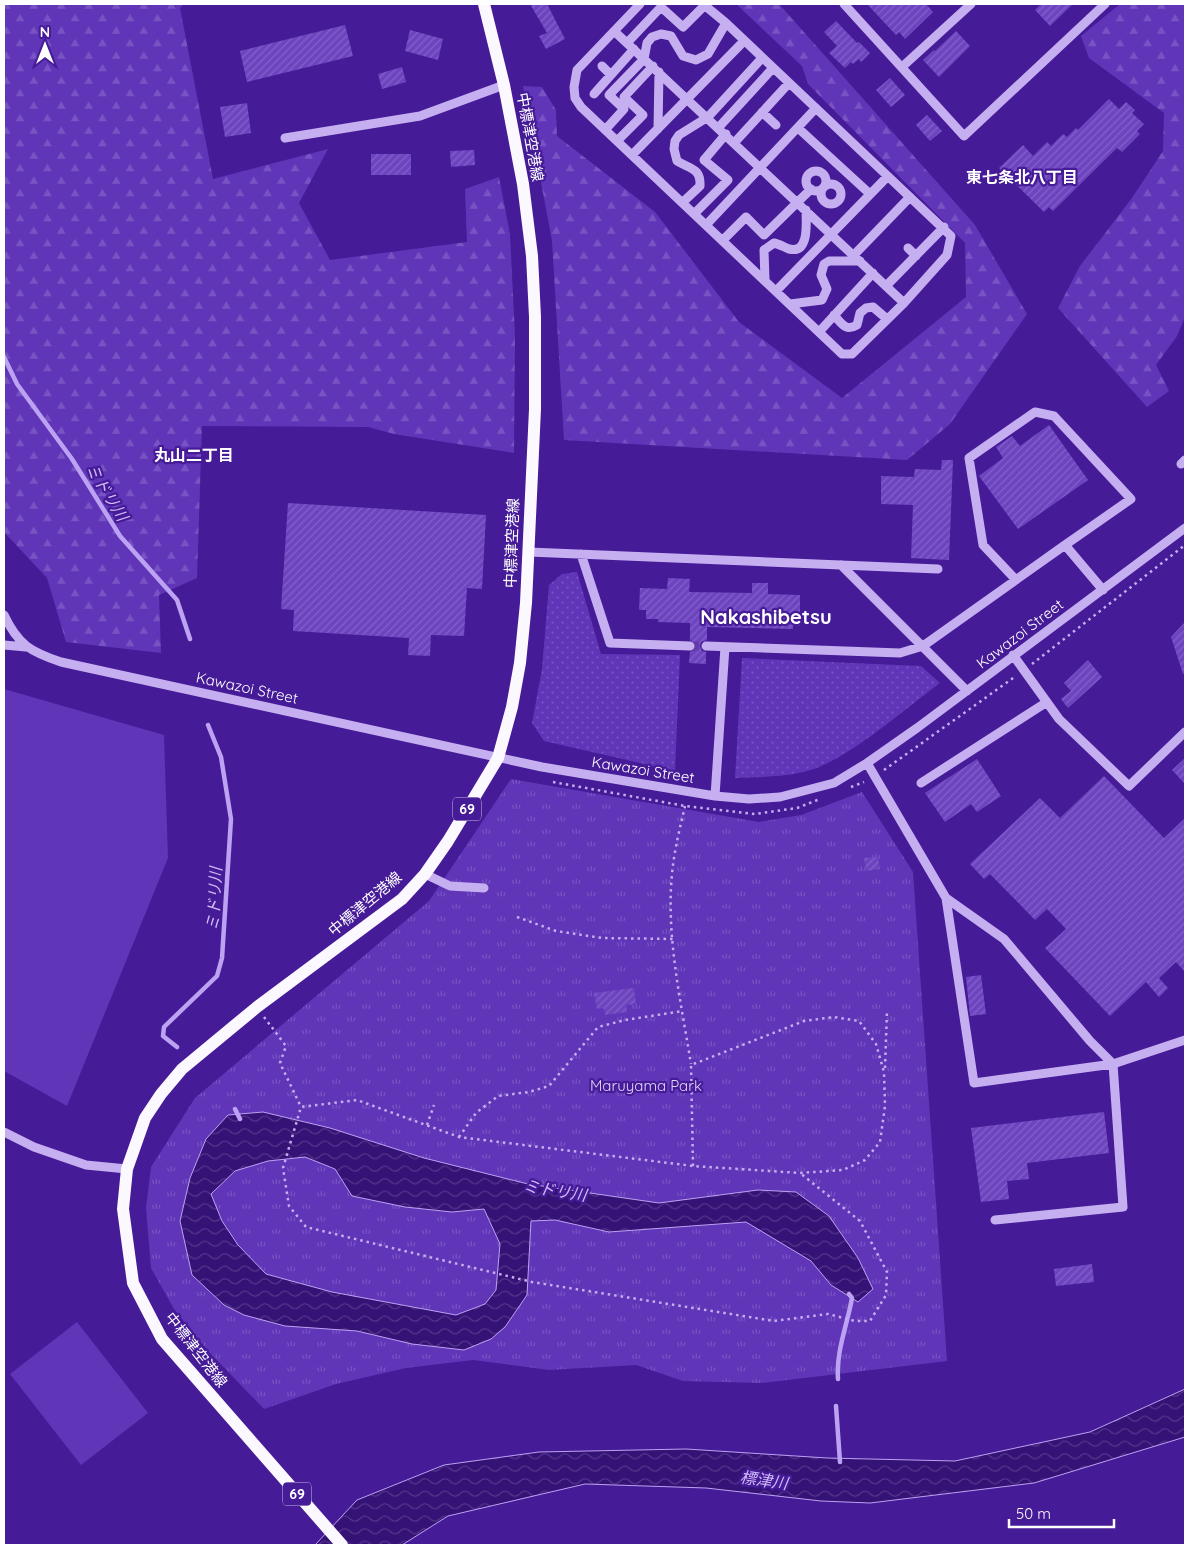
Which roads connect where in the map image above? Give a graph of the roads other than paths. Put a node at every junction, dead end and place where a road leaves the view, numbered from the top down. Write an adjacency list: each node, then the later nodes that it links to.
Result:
1 (484, 4): 19 (main road, 中標津空港線 / 69)
2 (640, 4): 8 (street)
3 (844, 4): 14 (street)
4 (971, 4): 14 (street)
5 (1104, 4): 14 (street)
6 (704, 5): 7 (street); 10 (street)
7 (726, 23): 9 (street); 11 (street)
8 (614, 31): 10 (street); 30 (street)
9 (744, 41): 12 (street); 21 (street)
10 (631, 46): 11 (street); 17 (street)
11 (644, 58): 16 (street); 30 (street)
12 (762, 58): 15 (street); 26 (street)
13 (602, 66): 17 (street)
14 (902, 67)
15 (773, 68): 18 (street); 31 (street)
16 (656, 69): 21 (street); 22 (street); 33 (street)
17 (611, 75): 20 (street)
18 (789, 83): 24 (street); 25 (street)
19 (504, 84): 32 (street); 66 (main road, 中標津空港線 / 69)
20 (594, 94)
21 (688, 99): 26 (street); 29 (street)
22 (658, 100): 23 (street); 29 (street)
23 (647, 101)
24 (816, 108): 28 (street); 37 (street)
25 (762, 112): 27 (street); 34 (street)
26 (708, 117): 31 (street); 43 (street)
27 (776, 125)
28 (798, 128): 36 (street); 40 (street)
29 (658, 129): 35 (street)
30 (606, 130): 33 (street)
31 (723, 131): 34 (street); 46 (street)
32 (285, 138)
33 (617, 141): 35 (street)
34 (735, 142): 36 (street)
35 (632, 155): 43 (street)
36 (761, 167): 44 (street); 48 (street)
37 (887, 177): 40 (street); 41 (street)
38 (824, 187): 39 (street); 39 (street); 42 (street); 42 (street)
39 (811, 189): 44 (street)
40 (870, 194): 47 (street)
41 (910, 197): 49 (street); 54 (street)
42 (838, 201): 47 (street)
43 (683, 202): 46 (street)
44 (797, 202): 45 (street); 51 (street)
45 (806, 210): 50 (street); 56 (street)
46 (695, 213): 48 (street)
47 (851, 213): 50 (street)
48 (707, 224): 51 (street)
49 (944, 227): 53 (street); 59 (street)
50 (831, 234): 54 (street); 58 (street)
51 (723, 240): 56 (street)
52 (908, 248): 53 (street)
53 (916, 256): 57 (street)
54 (857, 258): 55 (street); 60 (street)
55 (873, 273): 57 (street); 61 (street)
56 (765, 280): 58 (street)
57 (886, 286): 59 (street)
58 (776, 291): 60 (street)
59 (904, 303): 62 (street)
60 (790, 304): 63 (street)
61 (834, 315): 62 (street); 63 (street)
62 (887, 319): 63 (street)
63 (819, 332)
64 (1185, 528): 71 (street, Kawazoi Street)
65 (1065, 545): 70 (street); 70 (street); 71 (street)
66 (529, 552): 67 (street); 83 (main road, 中標津空港線 / 69)
67 (581, 554): 68 (street); 74 (street)
68 (841, 565): 69 (street); 76 (street)
69 (938, 569)
70 (1016, 580): 76 (street)
71 (1103, 590): 79 (street, Kawazoi Street)
72 (4, 615): 77 (street)
73 (4, 646): 77 (street)
74 (690, 646)
75 (706, 646): 78 (street)
76 (923, 646): 78 (street); 80 (street)
77 (26, 647): 83 (street, Kawazoi Street)
78 (725, 647): 86 (street)
79 (1014, 655): 80 (street, Kawazoi Street); 81 (street)
80 (967, 691): 84 (street, Kawazoi Street)
81 (1047, 702): 82 (street); 85 (street)
82 (1185, 732)
83 (498, 758): 86 (street, Kawazoi Street); 87 (main road, 中標津空港線 / 69)
84 (866, 763): 86 (street, Kawazoi Street); 89 (street)
85 (921, 783)
86 (715, 796)
87 (425, 874): 88 (street); 93 (main road, 中標津空港線 / 69)
88 (484, 888)
89 (946, 898): 91 (street); 91 (street)
90 (1185, 1040): 91 (street)
91 (1113, 1064): 94 (street)
92 (4, 1132): 93 (street)
93 (127, 1169): 95 (main road, 中標津空港線 / 69)
94 (995, 1220)
95 (342, 1545)

